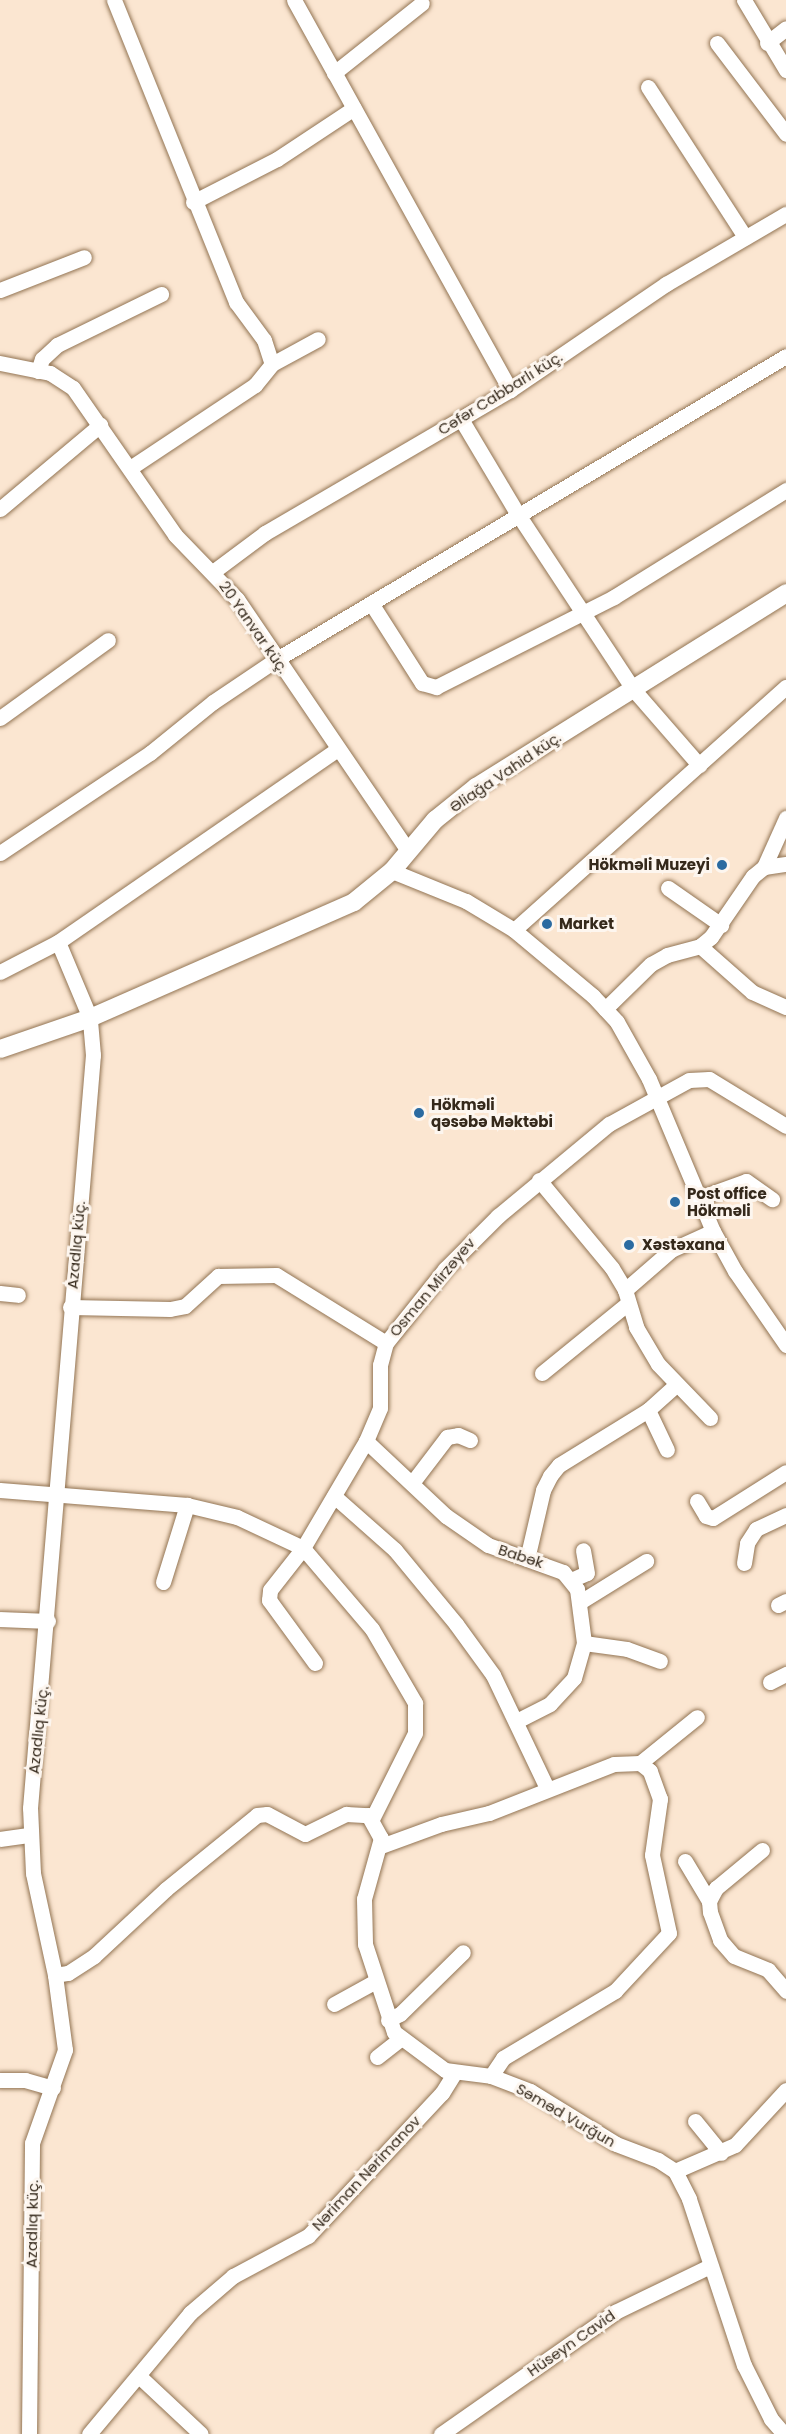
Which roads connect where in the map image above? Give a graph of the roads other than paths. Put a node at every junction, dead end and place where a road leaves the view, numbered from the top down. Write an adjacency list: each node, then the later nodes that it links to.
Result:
1 (114, 0): 13 (street)
2 (294, 0): 9 (street)
3 (744, 0): 7 (street)
4 (422, 3): 9 (street)
5 (786, 28): 7 (street)
6 (717, 43): 12 (street)
7 (767, 44): 8 (street)
8 (786, 70)
9 (334, 73): 11 (street)
10 (648, 87): 15 (street)
11 (354, 108): 13 (street); 24 (street)
12 (786, 134)
13 (193, 202): 22 (street)
14 (786, 214): 15 (street, Cəfər Cabbarlı küç.)
15 (745, 237): 24 (street, Cəfər Cabbarlı küç.)
16 (84, 257): 17 (street)
17 (0, 290)
18 (161, 294): 23 (street)
19 (318, 339): 22 (street)
20 (786, 356): 30 (street)
21 (0, 363): 23 (street, 20 Yanvar küç.)
22 (272, 364): 27 (street)
23 (38, 371): 26 (street, 20 Yanvar küç.)
24 (510, 390): 25 (street, Cəfər Cabbarlı küç.)
25 (461, 419): 30 (street); 31 (street, Cəfər Cabbarlı küç.)
26 (100, 425): 27 (street, 20 Yanvar küç.); 29 (street)
27 (130, 468): 31 (street, 20 Yanvar küç.)
28 (786, 490): 34 (street)
29 (0, 509)
30 (517, 513): 33 (street); 34 (street)
31 (214, 571): 36 (street, 20 Yanvar küç.)
32 (786, 593): 38 (street, Əliağa Vahid küç.)
33 (371, 603): 34 (street); 36 (street)
34 (581, 612): 38 (street)
35 (108, 640): 39 (street)
36 (277, 658): 40 (street, 20 Yanvar küç.); 44 (street)
37 (786, 687): 41 (street)
38 (633, 690): 41 (street); 43 (street, Əliağa Vahid küç.)
39 (0, 718)
40 (338, 749): 43 (street, 20 Yanvar küç.); 51 (street)
41 (699, 765): 50 (street)
42 (786, 818): 46 (street)
43 (408, 851): 47 (street, Əliağa Vahid küç.)
44 (0, 853)
45 (786, 864): 46 (street)
46 (764, 867): 49 (street)
47 (392, 871): 50 (street); 56 (street, Əliağa Vahid küç.)
48 (668, 888): 49 (street)
49 (721, 925): 52 (street)
50 (514, 930): 55 (street)
51 (58, 942): 53 (street); 56 (street, Azadlıq küç.)
52 (700, 946): 54 (street); 55 (street)
53 (0, 972)
54 (786, 1007)
55 (605, 1009): 58 (street)
56 (90, 1018): 57 (street, Əliağa Vahid küç.); 67 (street, Azadlıq küç.)
57 (0, 1049)
58 (656, 1095): 59 (street, Osman Mirzəyev); 60 (street, Osman Mirzəyev); 61 (street)
59 (786, 1126)
60 (539, 1180): 66 (street); 68 (street, Osman Mirzəyev)
61 (699, 1198): 62 (street); 63 (street)
62 (772, 1199)
63 (713, 1231): 66 (street); 69 (street)
64 (0, 1293): 65 (street)
65 (18, 1295)
66 (626, 1296): 70 (street); 71 (street)
67 (70, 1307): 68 (street); 80 (street, Azadlıq küç.)
68 (386, 1343): 75 (street, Osman Mirzəyev)
69 (786, 1346)
70 (542, 1373)
71 (676, 1385): 72 (street); 73 (street)
72 (648, 1410): 76 (street); 87 (street)
73 (710, 1418)
74 (470, 1440): 78 (street)
75 (366, 1441): 78 (street, Babək); 81 (street, Osman Mirzəyev)
76 (667, 1450)
77 (786, 1472): 82 (street)
78 (412, 1483): 87 (street, Babək)
79 (0, 1490): 80 (street)
80 (59, 1493): 83 (street); 94 (street, Azadlıq küç.)
81 (334, 1496): 85 (street, Osman Mirzəyev); 101 (street)
82 (697, 1501)
83 (187, 1505): 85 (street); 91 (street)
84 (786, 1515): 89 (street)
85 (303, 1548): 97 (street, Osman Mirzəyev); 104 (street)
86 (584, 1550): 90 (street)
87 (527, 1559): 90 (street, Babək)
88 (646, 1561): 92 (street)
89 (744, 1563)
90 (571, 1580): 92 (street)
91 (163, 1582)
92 (580, 1602): 95 (street)
93 (0, 1619): 94 (street)
94 (48, 1621): 105 (street, Azadlıq küç.)
95 (584, 1644): 96 (street); 101 (street)
96 (660, 1661)
97 (315, 1664)
98 (786, 1674): 99 (street)
99 (770, 1682)
100 (697, 1717): 102 (street)
101 (517, 1721): 103 (street)
102 (640, 1763): 103 (street); 120 (street)
103 (547, 1788): 107 (street)
104 (372, 1819): 107 (street); 112 (street)
105 (30, 1835): 106 (street); 112 (street, Azadlıq küç.)
106 (0, 1839)
107 (381, 1846): 113 (street, Səməd Vurğun)
108 (762, 1850): 110 (street)
109 (685, 1861): 110 (street)
110 (709, 1901): 114 (street)
111 (463, 1952): 116 (street)
112 (55, 1975): 122 (street, Azadlıq küç.)
113 (374, 1982): 115 (street); 116 (street, Səməd Vurğun)
114 (786, 1990)
115 (334, 2004)
116 (388, 2020): 117 (street, Səməd Vurğun)
117 (399, 2040): 118 (street); 119 (street, Səməd Vurğun)
118 (377, 2057)
119 (454, 2074): 120 (street, Səməd Vurğun); 128 (street, Nəriman Nərimanov)
120 (491, 2076): 126 (street, Səməd Vurğun)
121 (0, 2080): 122 (street)
122 (53, 2088): 129 (street, Azadlıq küç.)
123 (786, 2090): 125 (street)
124 (696, 2121): 125 (street)
125 (721, 2153): 126 (street)
126 (675, 2171): 127 (street)
127 (710, 2266): 132 (street, Hüseyn Cavid); 133 (street)
128 (140, 2377): 130 (street, Nəriman Nərimanov); 131 (street)
129 (29, 2434)
130 (89, 2434)
131 (201, 2434)
132 (441, 2434)
133 (784, 2434)

